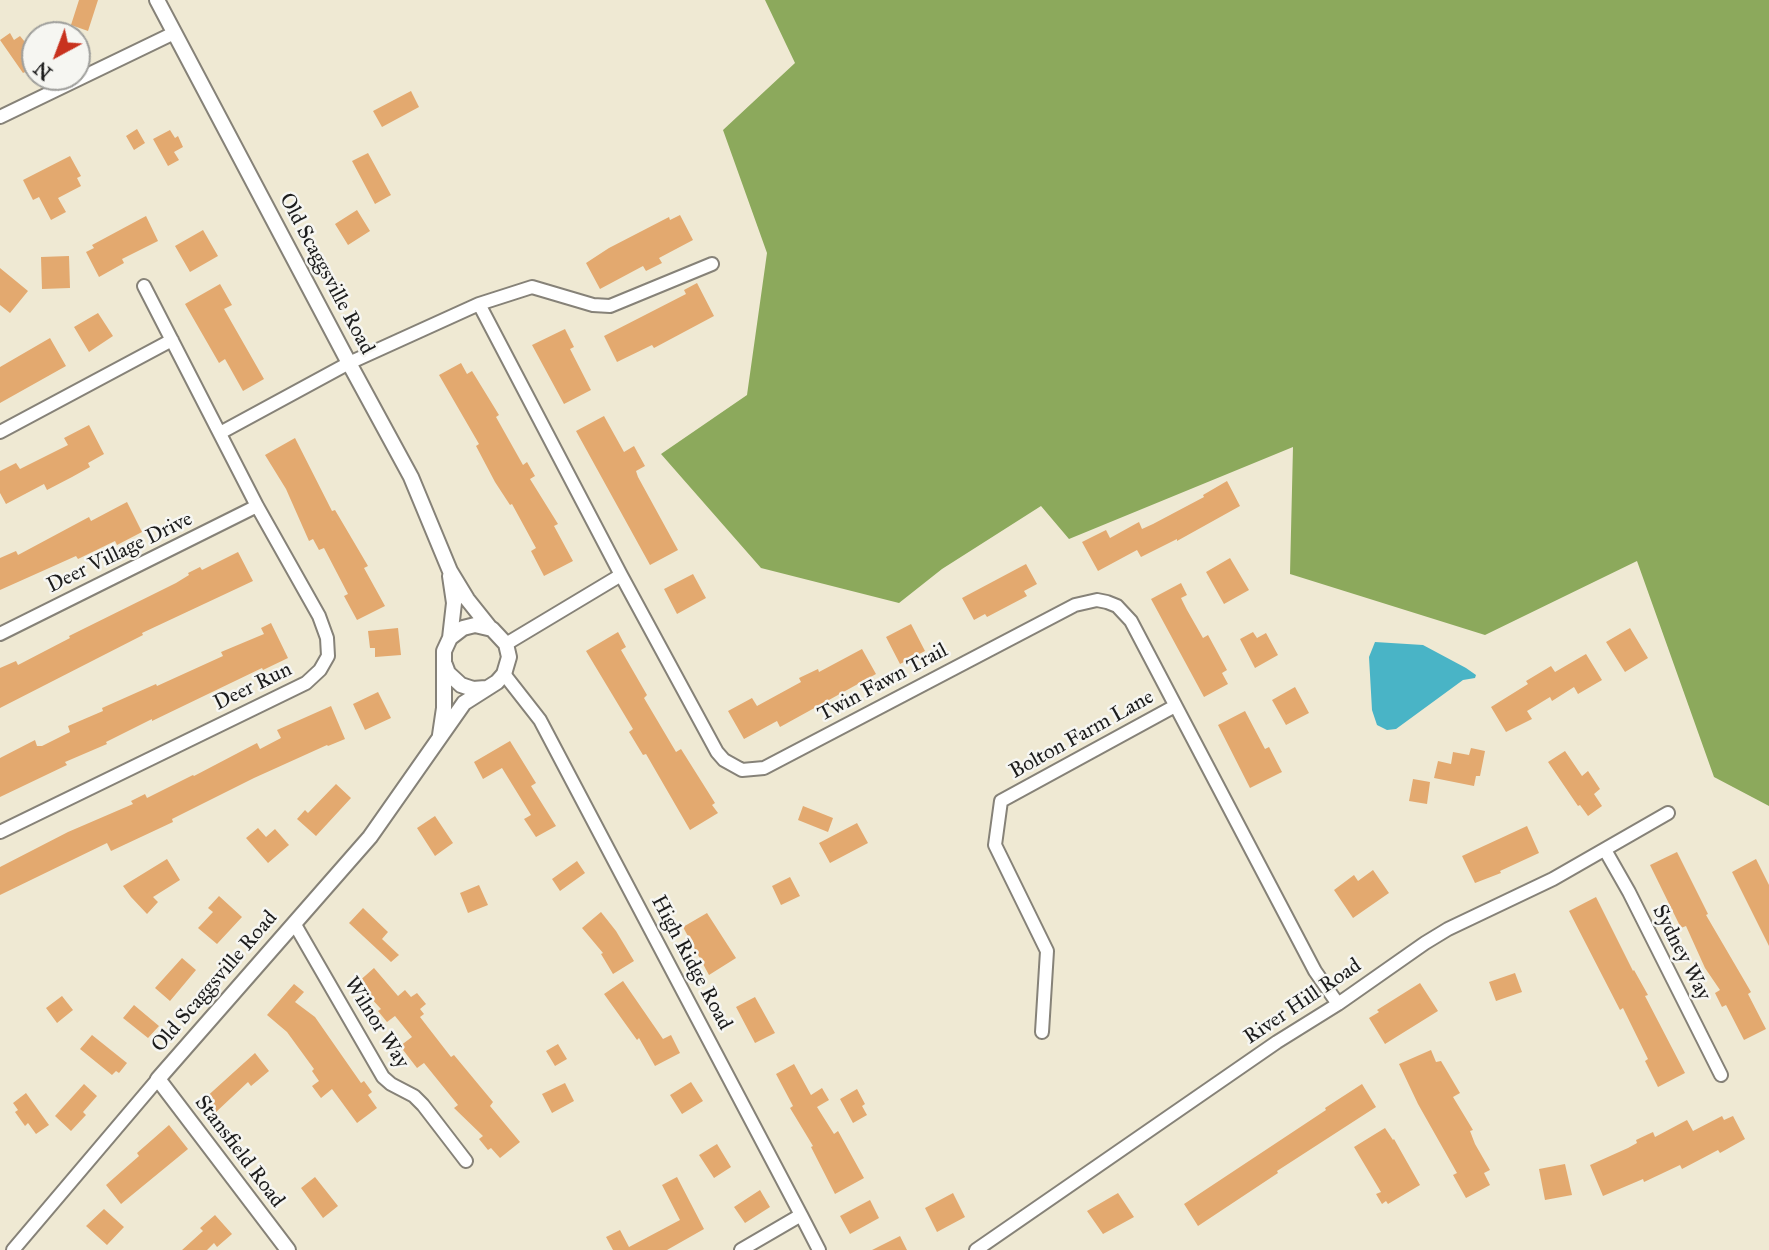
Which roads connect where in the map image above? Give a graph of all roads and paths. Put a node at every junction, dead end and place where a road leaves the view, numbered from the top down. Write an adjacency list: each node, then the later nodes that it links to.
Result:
1 (158, 0): 2 (street, Old Scaggsville Road)
2 (174, 33): 3 (street); 8 (street, Old Scaggsville Road)
3 (0, 117)
4 (712, 264): 6 (street)
5 (145, 286): 7 (street, Deer Run)
6 (479, 304): 8 (street); 13 (street, Twin Fawn Trail)
7 (172, 340): 9 (street); 10 (street, Deer Run)
8 (349, 363): 10 (street); 12 (street, Old Scaggsville Road)
9 (0, 432)
10 (220, 433): 11 (street, Deer Run)
11 (257, 506): 15 (street, Deer Village Drive); 24 (street, Deer Run)
12 (450, 571): 14 (street, Old Scaggsville Road); 16 (street, Old Scaggsville Road)
13 (621, 575): 17 (street); 21 (street, Twin Fawn Trail)
14 (491, 629): 16 (street); 17 (street)
15 (0, 634)
16 (450, 638): 18 (street)
17 (506, 644): 19 (street)
18 (444, 663): 20 (street); 22 (street, Old Scaggsville Road)
19 (504, 674): 20 (street); 32 (street, High Ridge Road)
20 (488, 687): 22 (street, Old Scaggsville Road)
21 (1175, 706): 27 (street, Twin Fawn Trail); 28 (street, Bolton Farm Lane)
22 (440, 735): 26 (street, Old Scaggsville Road)
23 (1668, 813): 25 (street, River Hill Road)
24 (0, 832)
25 (1605, 850): 27 (street, River Hill Road); 29 (street, Sydney Way)
26 (294, 923): 30 (street, Old Scaggsville Road); 31 (street, Wilnor Way)
27 (1338, 1004): 37 (street, River Hill Road)
28 (1042, 1032)
29 (1721, 1074)
30 (158, 1079): 33 (street, Old Scaggsville Road); 34 (street, Stansfield Road)
31 (466, 1161)
32 (801, 1214): 35 (street); 36 (street)
33 (13, 1250)
34 (288, 1250)
35 (741, 1250)
36 (818, 1250)
37 (976, 1250)

